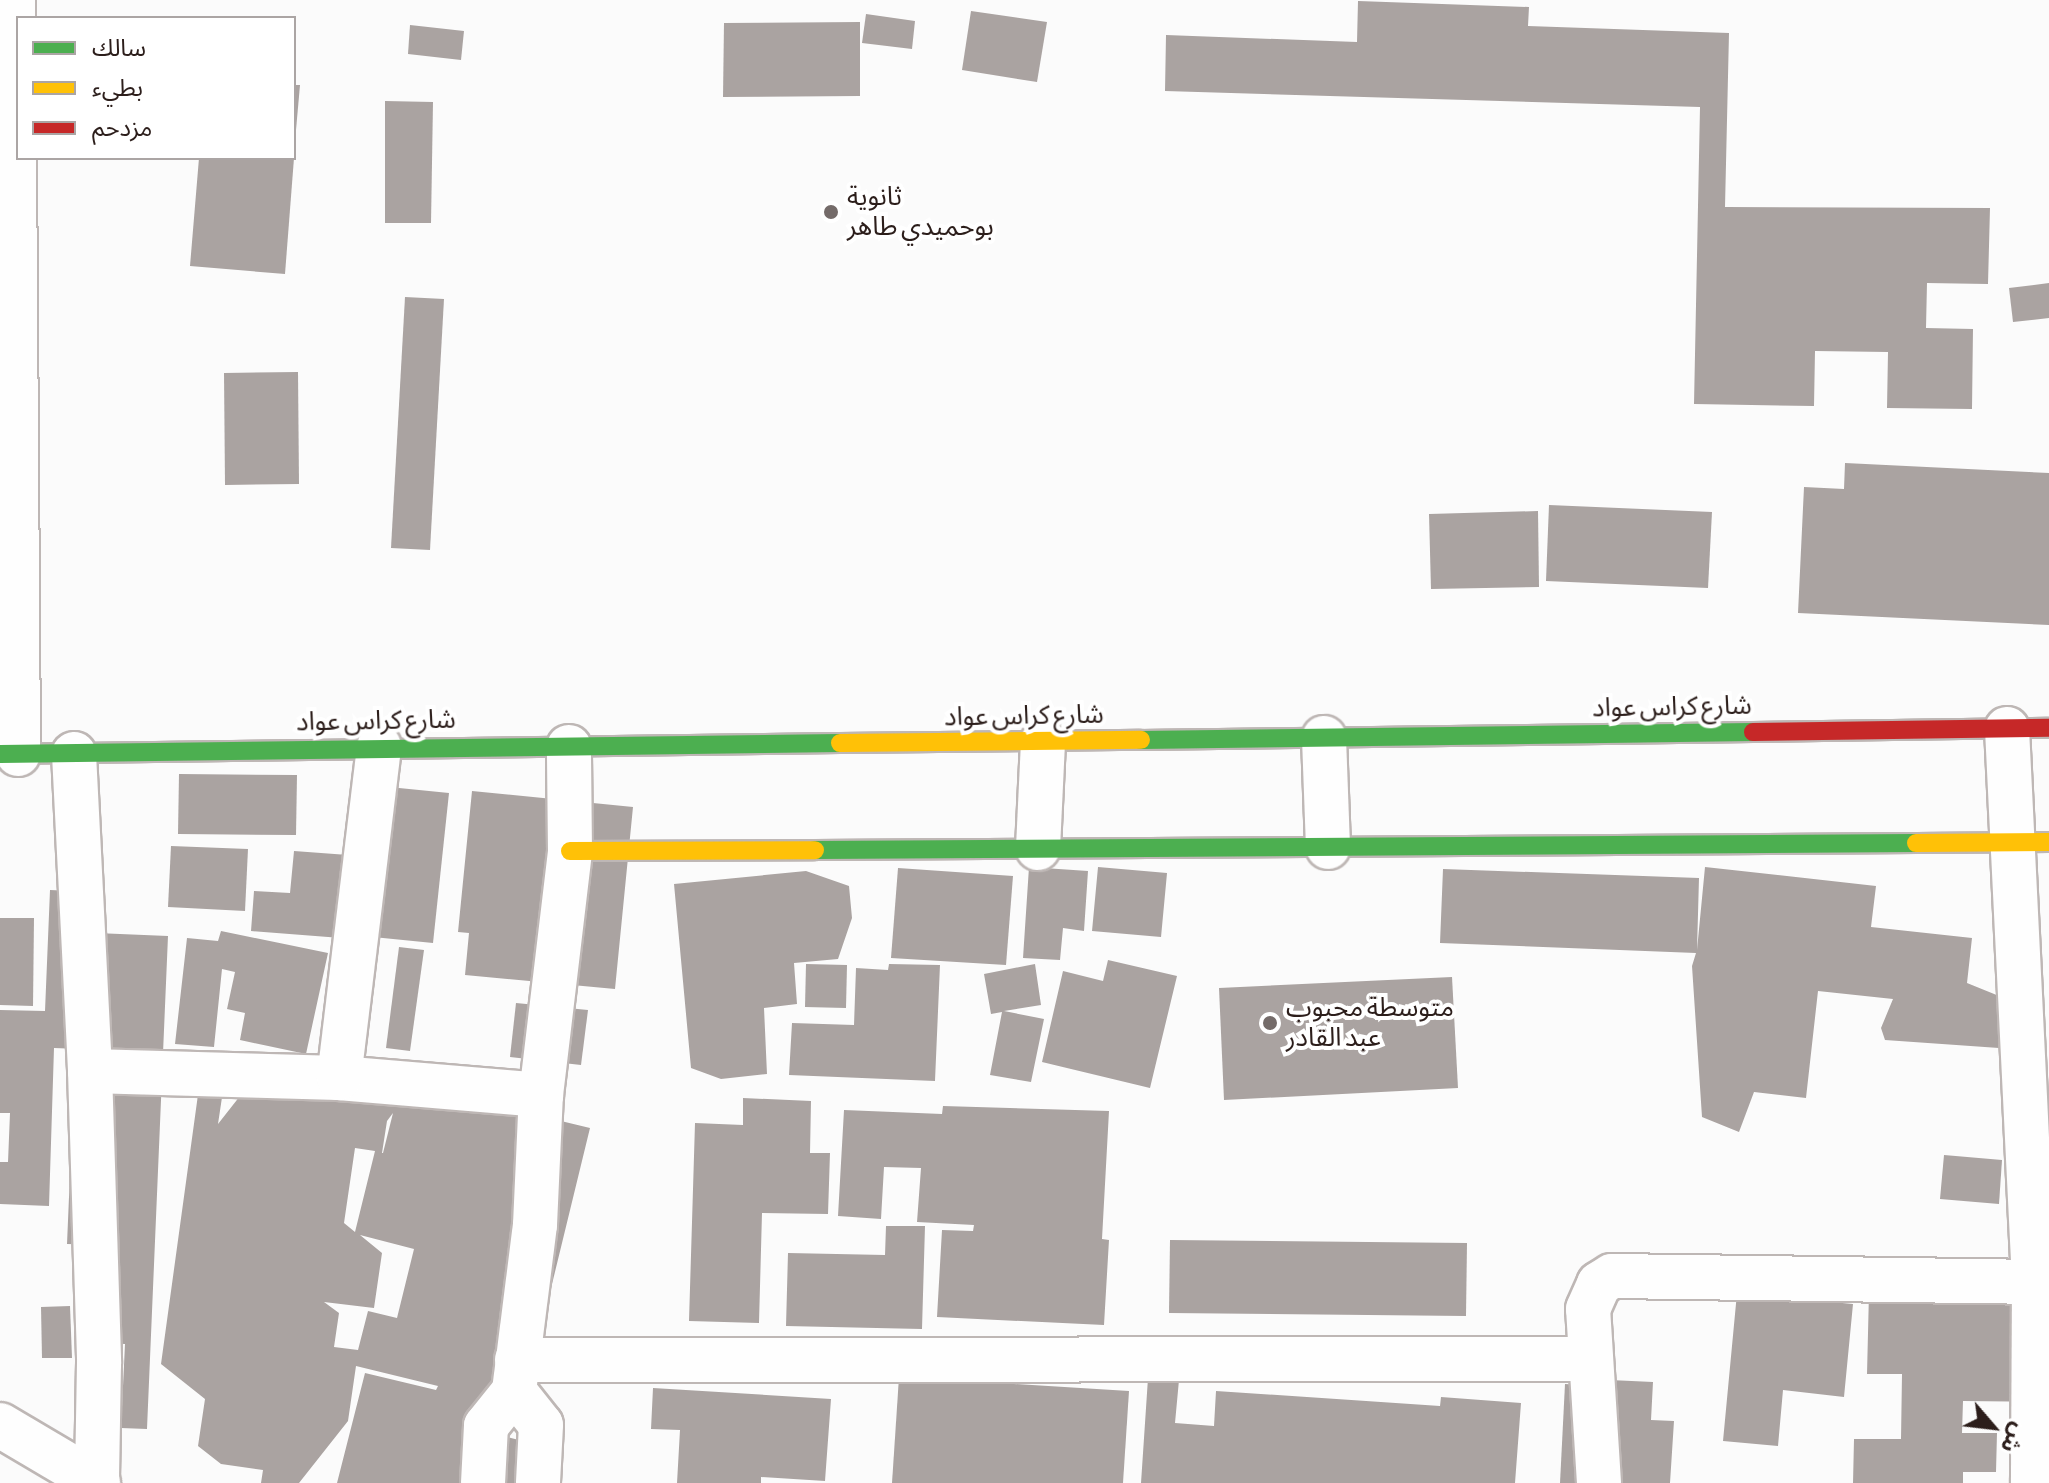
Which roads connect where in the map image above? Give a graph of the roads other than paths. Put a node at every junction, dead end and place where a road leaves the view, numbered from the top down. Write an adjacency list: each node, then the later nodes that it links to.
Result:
1 (13, 0): 7 (street)
2 (2028, 728): 3 (street, شارع كراس عواد); 9 (street)
3 (1324, 738): 4 (street, شارع كراس عواد); 10 (street)
4 (1043, 741): 6 (street, شارع كراس عواد); 11 (street)
5 (379, 746): 6 (street, شارع كراس عواد); 8 (street, شارع كراس عواد); 14 (street)
6 (569, 747): 12 (street)
7 (9, 754): 8 (street, شارع كراس عواد)
8 (74, 754): 13 (street)
9 (2031, 843): 10 (street); 16 (street)
10 (1328, 847): 11 (street)
11 (1038, 848): 12 (street)
12 (570, 851): 15 (street)
13 (90, 1071): 14 (street); 20 (street)
14 (339, 1078): 15 (street)
15 (541, 1095): 18 (street)
16 (2042, 1282): 17 (street); 24 (street)
17 (1588, 1359): 18 (street); 23 (street)
18 (516, 1376): 21 (street); 22 (street)
19 (0, 1425): 20 (street)
20 (97, 1483)
21 (483, 1483)
22 (538, 1483)
23 (1599, 1483)
24 (2033, 1483)

